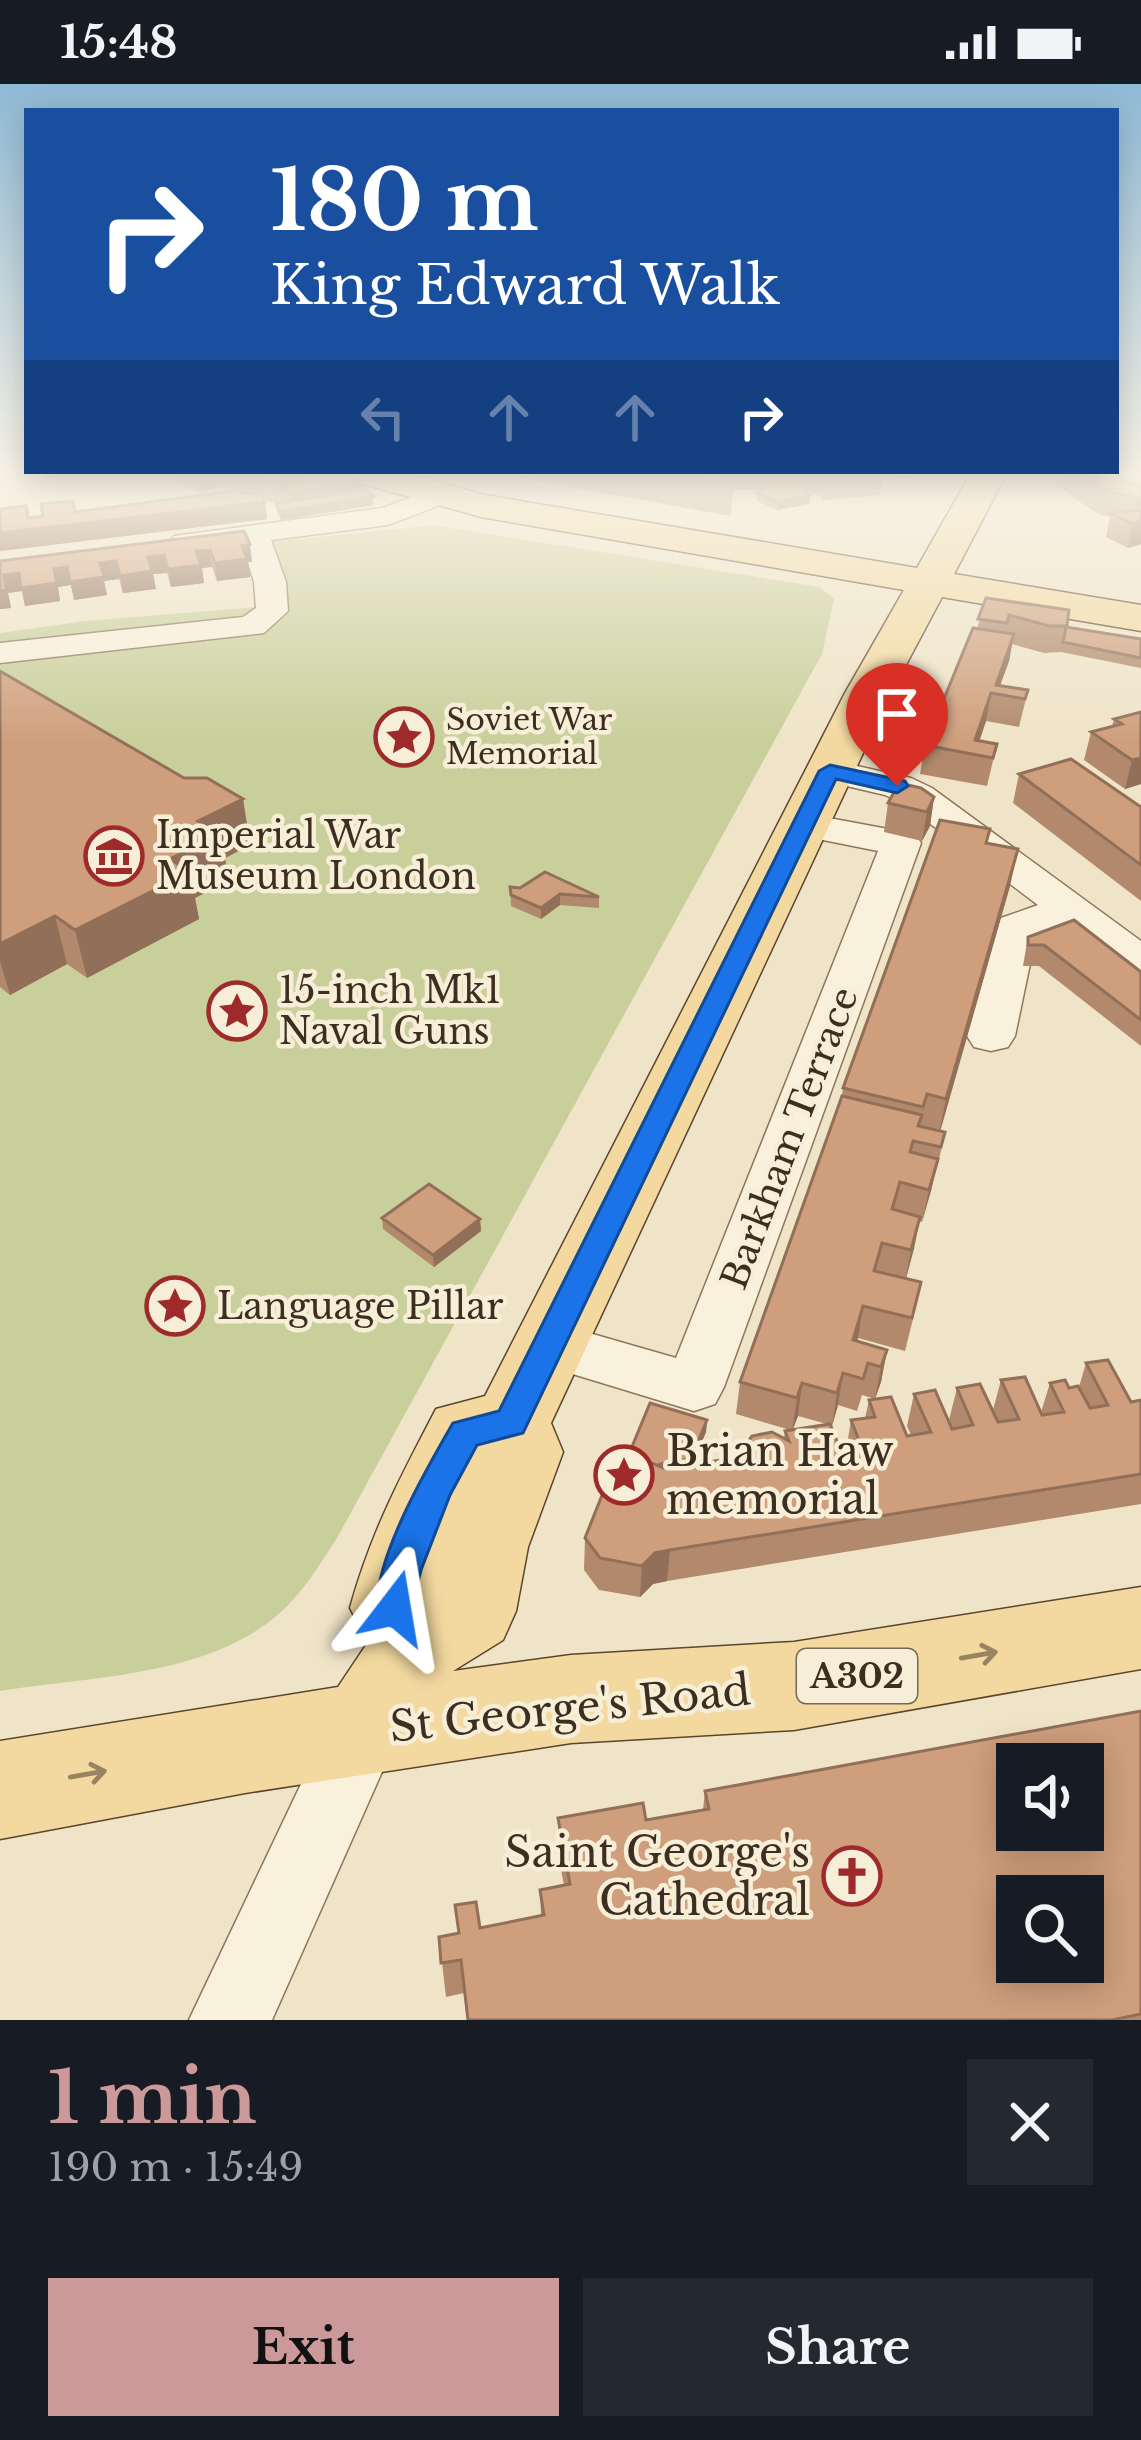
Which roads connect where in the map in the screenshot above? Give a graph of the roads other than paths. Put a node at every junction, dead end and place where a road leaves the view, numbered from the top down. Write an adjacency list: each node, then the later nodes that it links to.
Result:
1 (261, 561): 5 (street)
2 (815, 561): 4 (main road)
3 (939, 561): 4 (main road)
4 (928, 581): 7 (main road); 9 (main road)
5 (271, 600): 6 (street); 8 (street)
6 (154, 610)
7 (1141, 619)
8 (0, 653)
9 (816, 798): 10 (street); 13 (main road); 13 (street, Barkham Terrace)
10 (1069, 909): 11 (street); 12 (street)
11 (1141, 962)
12 (991, 1036)
13 (551, 1345): 15 (main road)
14 (1141, 1628): 15 (main road, St George's Road / A302, one-way to 14)
15 (365, 1729): 16 (main road, St George's Road / A302, one-way to 15); 17 (street)
16 (0, 1790)
17 (230, 2020)

